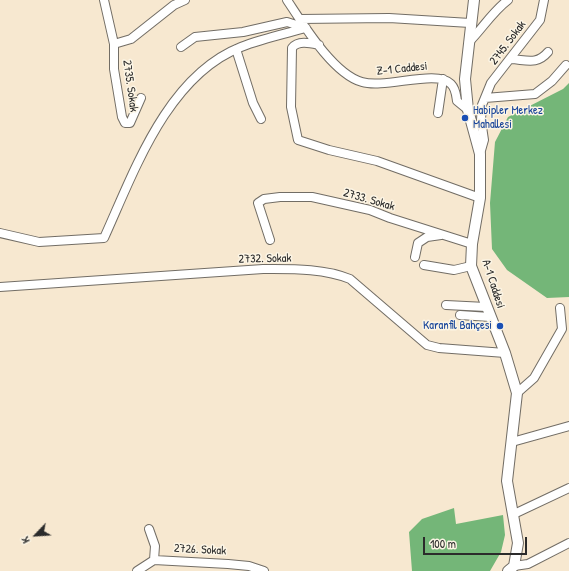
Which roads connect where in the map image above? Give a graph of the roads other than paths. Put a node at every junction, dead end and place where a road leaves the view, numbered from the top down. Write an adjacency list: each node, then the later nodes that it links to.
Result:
1 (104, 0): 11 (street)
2 (185, 0): 11 (street)
3 (287, 0): 7 (street, Z-1 Caddesi)
4 (474, 0): 8 (main road, A-1 Caddesi)
5 (508, 0): 10 (street)
6 (544, 0): 16 (street, 2745. Sokak)
7 (300, 19): 8 (street); 9 (street, Z-1 Caddesi)
8 (470, 22): 10 (main road, A-1 Caddesi)
9 (306, 28): 12 (street, Z-1 Caddesi); 13 (street); 14 (street)
10 (469, 42): 21 (main road, A-1 Caddesi)
11 (114, 44): 19 (street, 2735. Sokak)
12 (319, 45): 18 (street, Z-1 Caddesi); 25 (street)
13 (181, 47)
14 (236, 49): 23 (street); 26 (street)
15 (548, 52): 16 (street)
16 (511, 59): 20 (street, 2745. Sokak)
17 (566, 65): 20 (street)
18 (443, 79): 21 (street, Z-1 Caddesi); 22 (street)
19 (141, 98)
20 (485, 98): 24 (street, 2745. Sokak)
21 (468, 110): 24 (main road, A-1 Caddesi)
22 (438, 113)
23 (261, 119)
24 (480, 154): 25 (main road, A-1 Caddesi)
25 (480, 198): 29 (main road, A-1 Caddesi)
26 (0, 233)
27 (444, 234): 28 (street, 2733. Sokak); 29 (street, 2733. Sokak); 30 (street)
28 (270, 240)
29 (472, 244): 32 (main road, A-1 Caddesi)
30 (415, 258)
31 (424, 265): 32 (street)
32 (471, 266): 35 (main road, A-1 Caddesi)
33 (0, 287): 39 (street, 2732. Sokak)
34 (446, 305): 35 (street)
35 (486, 307): 38 (main road, A-1 Caddesi)
36 (560, 308): 40 (street)
37 (460, 315): 38 (street)
38 (490, 317): 39 (main road, A-1 Caddesi)
39 (505, 353): 40 (main road, A-1 Caddesi)
40 (517, 393): 42 (main road, A-1 Caddesi)
41 (569, 426): 42 (street)
42 (512, 442): 44 (main road, A-1 Caddesi)
43 (569, 488): 44 (street)
44 (514, 514): 48 (main road, A-1 Caddesi)
45 (149, 529): 47 (street)
46 (569, 543): 48 (street)
47 (154, 560): 49 (street); 50 (street, 2726. Sokak)
48 (511, 568)
49 (138, 571)
50 (264, 571)

